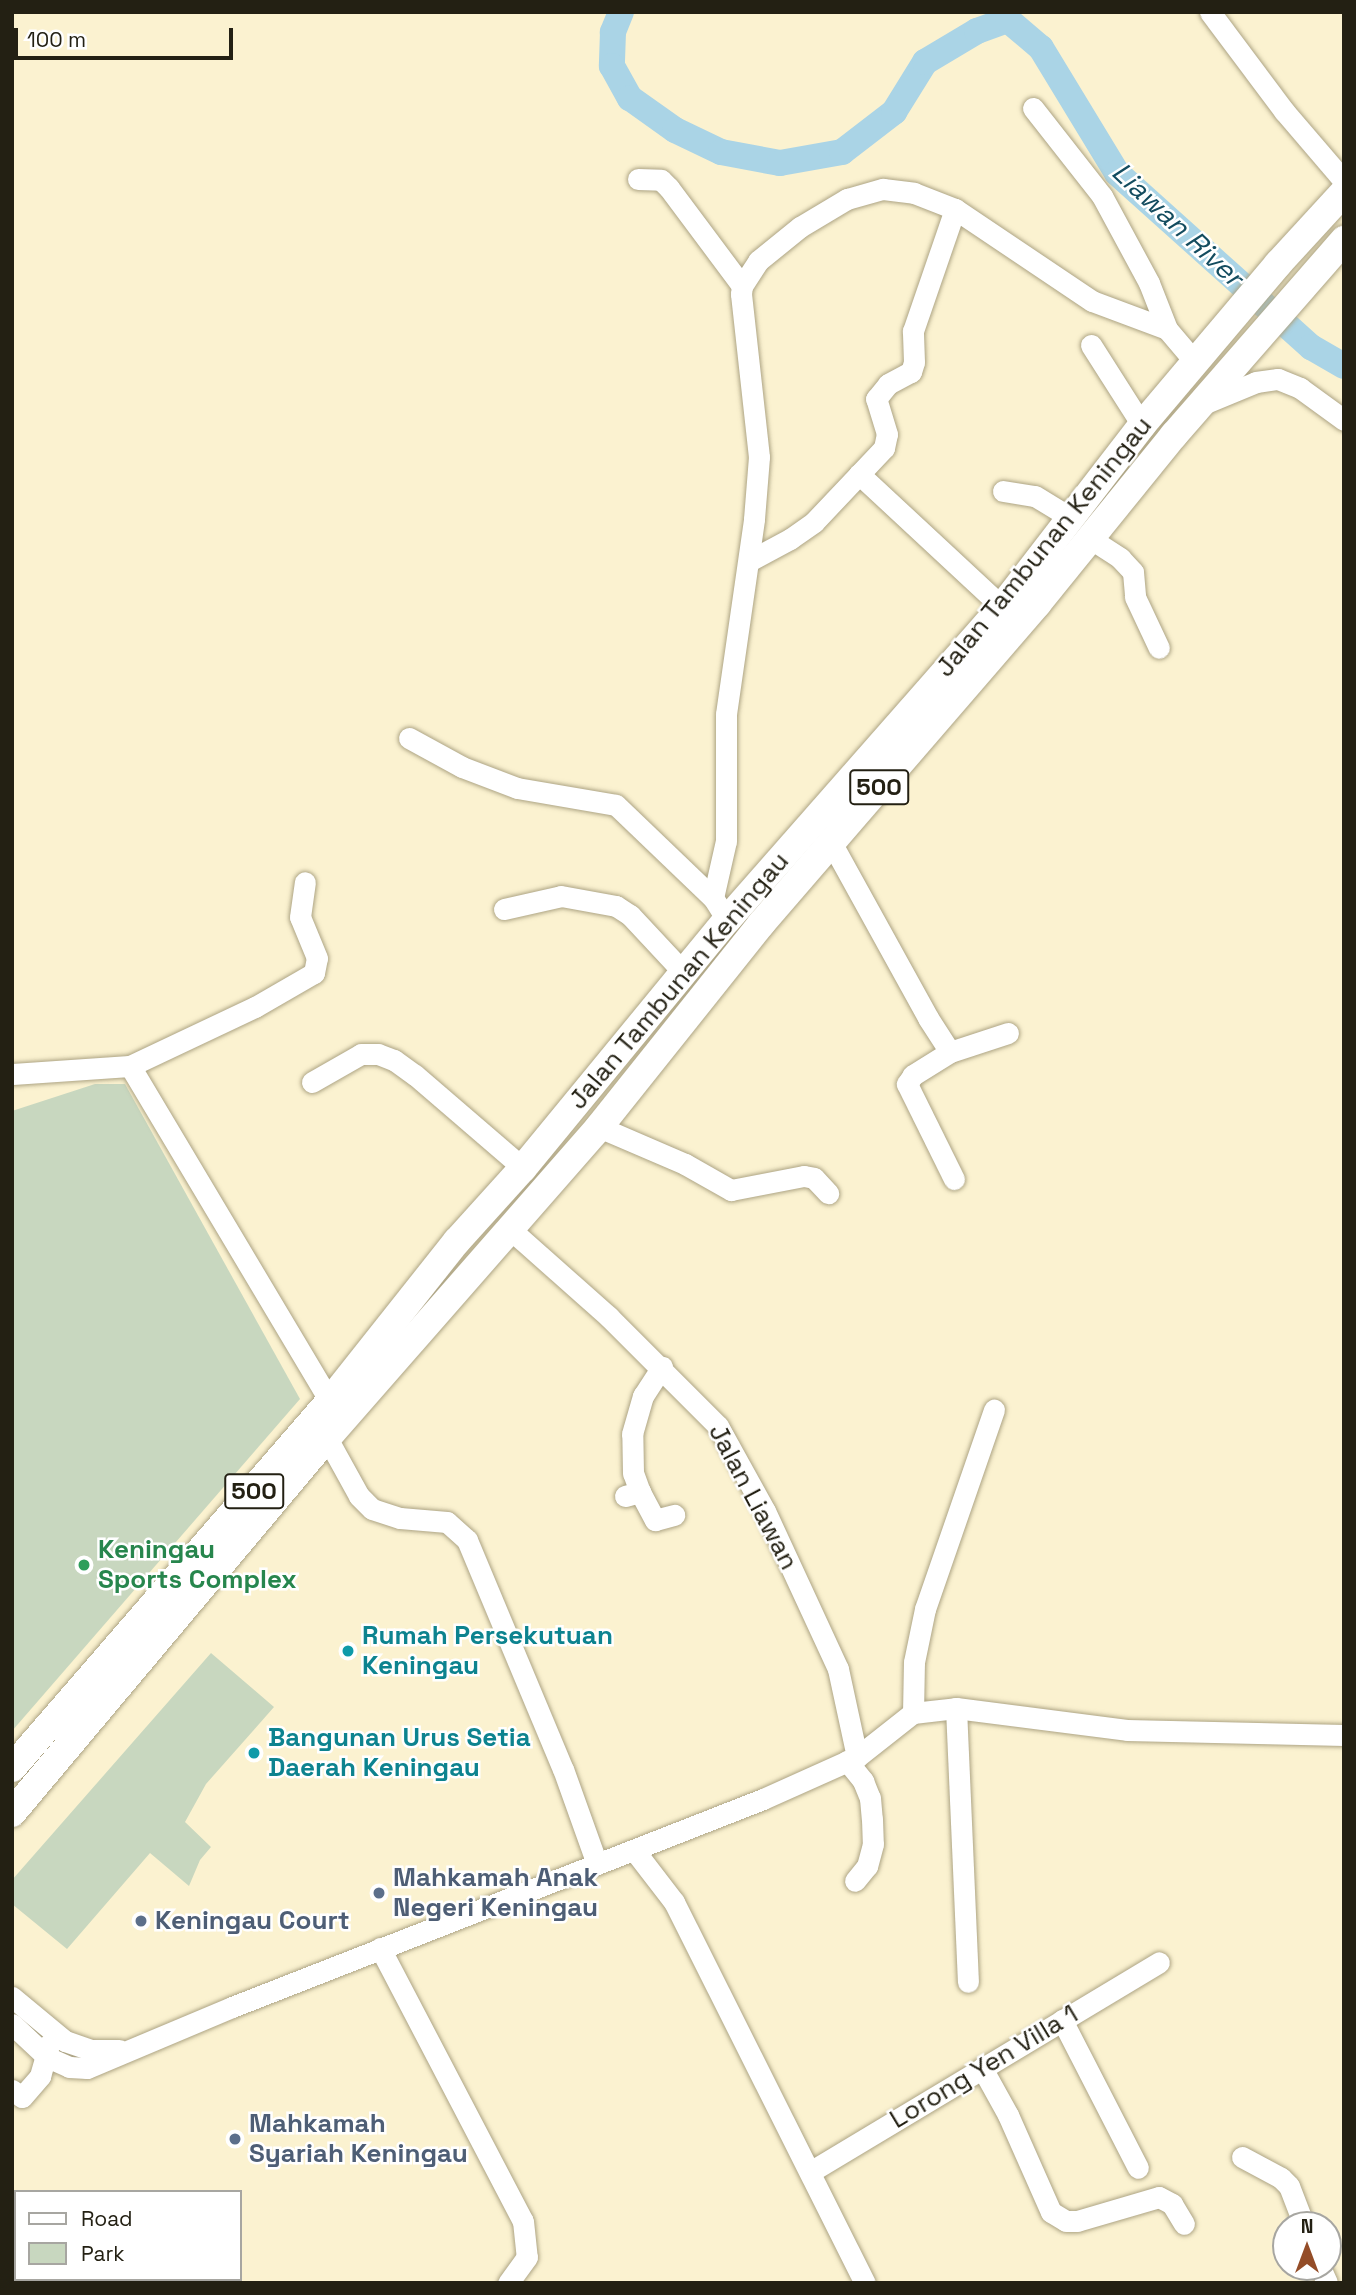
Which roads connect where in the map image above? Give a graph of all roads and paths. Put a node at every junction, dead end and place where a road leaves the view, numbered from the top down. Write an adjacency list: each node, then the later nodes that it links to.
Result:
1 (1210, 12): 4 (street)
2 (1033, 108): 9 (street)
3 (638, 179): 8 (street)
4 (1344, 181)
5 (1344, 192): 11 (main road, Jalan Tambunan Keningau / 500)
6 (955, 209): 8 (street); 9 (street); 16 (street)
7 (1344, 240): 12 (main road, Jalan Tambunan Keningau / 500)
8 (742, 286): 20 (street)
9 (1167, 329): 11 (street)
10 (1091, 345): 14 (street)
11 (1195, 362): 14 (main road, Jalan Tambunan Keningau / 500)
12 (1201, 404): 13 (street); 15 (main road, Jalan Tambunan Keningau / 500)
13 (1344, 421)
14 (1142, 425): 18 (main road, Jalan Tambunan Keningau / 500)
15 (1180, 429): 18 (main road); 19 (main road, Jalan Tambunan Keningau / 500)
16 (859, 474): 20 (street); 21 (street)
17 (1003, 491): 18 (street)
18 (1075, 513): 21 (main road, Jalan Tambunan Keningau / 500)
19 (1091, 539): 22 (street); 24 (main road, Jalan Tambunan Keningau / 500)
20 (749, 561): 27 (street)
21 (1002, 607): 27 (main road, Jalan Tambunan Keningau / 500)
22 (1159, 648)
23 (409, 738): 27 (street)
24 (831, 842): 30 (street); 34 (main road, Jalan Tambunan Keningau / 500)
25 (305, 882): 31 (street)
26 (504, 909): 28 (street)
27 (720, 909): 28 (main road, Jalan Tambunan Keningau / 500)
28 (684, 973): 35 (main road, Jalan Tambunan Keningau / 500)
29 (1008, 1033): 30 (street)
30 (950, 1052): 36 (street)
31 (130, 1066): 32 (street); 40 (street)
32 (12, 1074)
33 (312, 1082): 35 (street)
34 (599, 1126): 37 (street); 38 (main road, Jalan Tambunan Keningau / 500)
35 (523, 1168): 40 (main road, Jalan Tambunan Keningau / 500)
36 (954, 1180)
37 (828, 1193)
38 (510, 1229): 39 (street, Jalan Liawan); 42 (main road, Jalan Tambunan Keningau / 500)
39 (662, 1367): 43 (street); 47 (street, Jalan Liawan)
40 (330, 1401): 48 (main road, Jalan Tambunan Keningau / 500)
41 (994, 1410): 45 (street)
42 (327, 1438): 49 (main road, Jalan Tambunan Keningau / 500); 51 (street)
43 (674, 1515)
44 (956, 1708): 45 (street); 46 (street); 55 (street)
45 (913, 1713): 47 (street)
46 (1342, 1729)
47 (852, 1759): 50 (street); 52 (street)
48 (12, 1768)
49 (12, 1812)
50 (634, 1850): 51 (street); 67 (street)
51 (597, 1864): 53 (street)
52 (855, 1881)
53 (380, 1948): 60 (street); 70 (street)
54 (1159, 1962): 57 (street, Lorong Yen Villa 1)
55 (968, 1982)
56 (12, 1997): 59 (street)
57 (1062, 2020): 63 (street, Lorong Yen Villa 1); 66 (street)
58 (12, 2024): 61 (street)
59 (51, 2031): 60 (street); 61 (street)
60 (128, 2049): 62 (street)
61 (47, 2057): 62 (street); 64 (street)
62 (87, 2068): 64 (street)
63 (982, 2068): 67 (street, Lorong Yen Villa 1); 69 (street)
64 (21, 2092)
65 (1242, 2157): 68 (street)
66 (1138, 2168)
67 (810, 2172): 71 (street)
68 (1299, 2211)
69 (1184, 2224)
70 (508, 2283)
71 (865, 2283)

